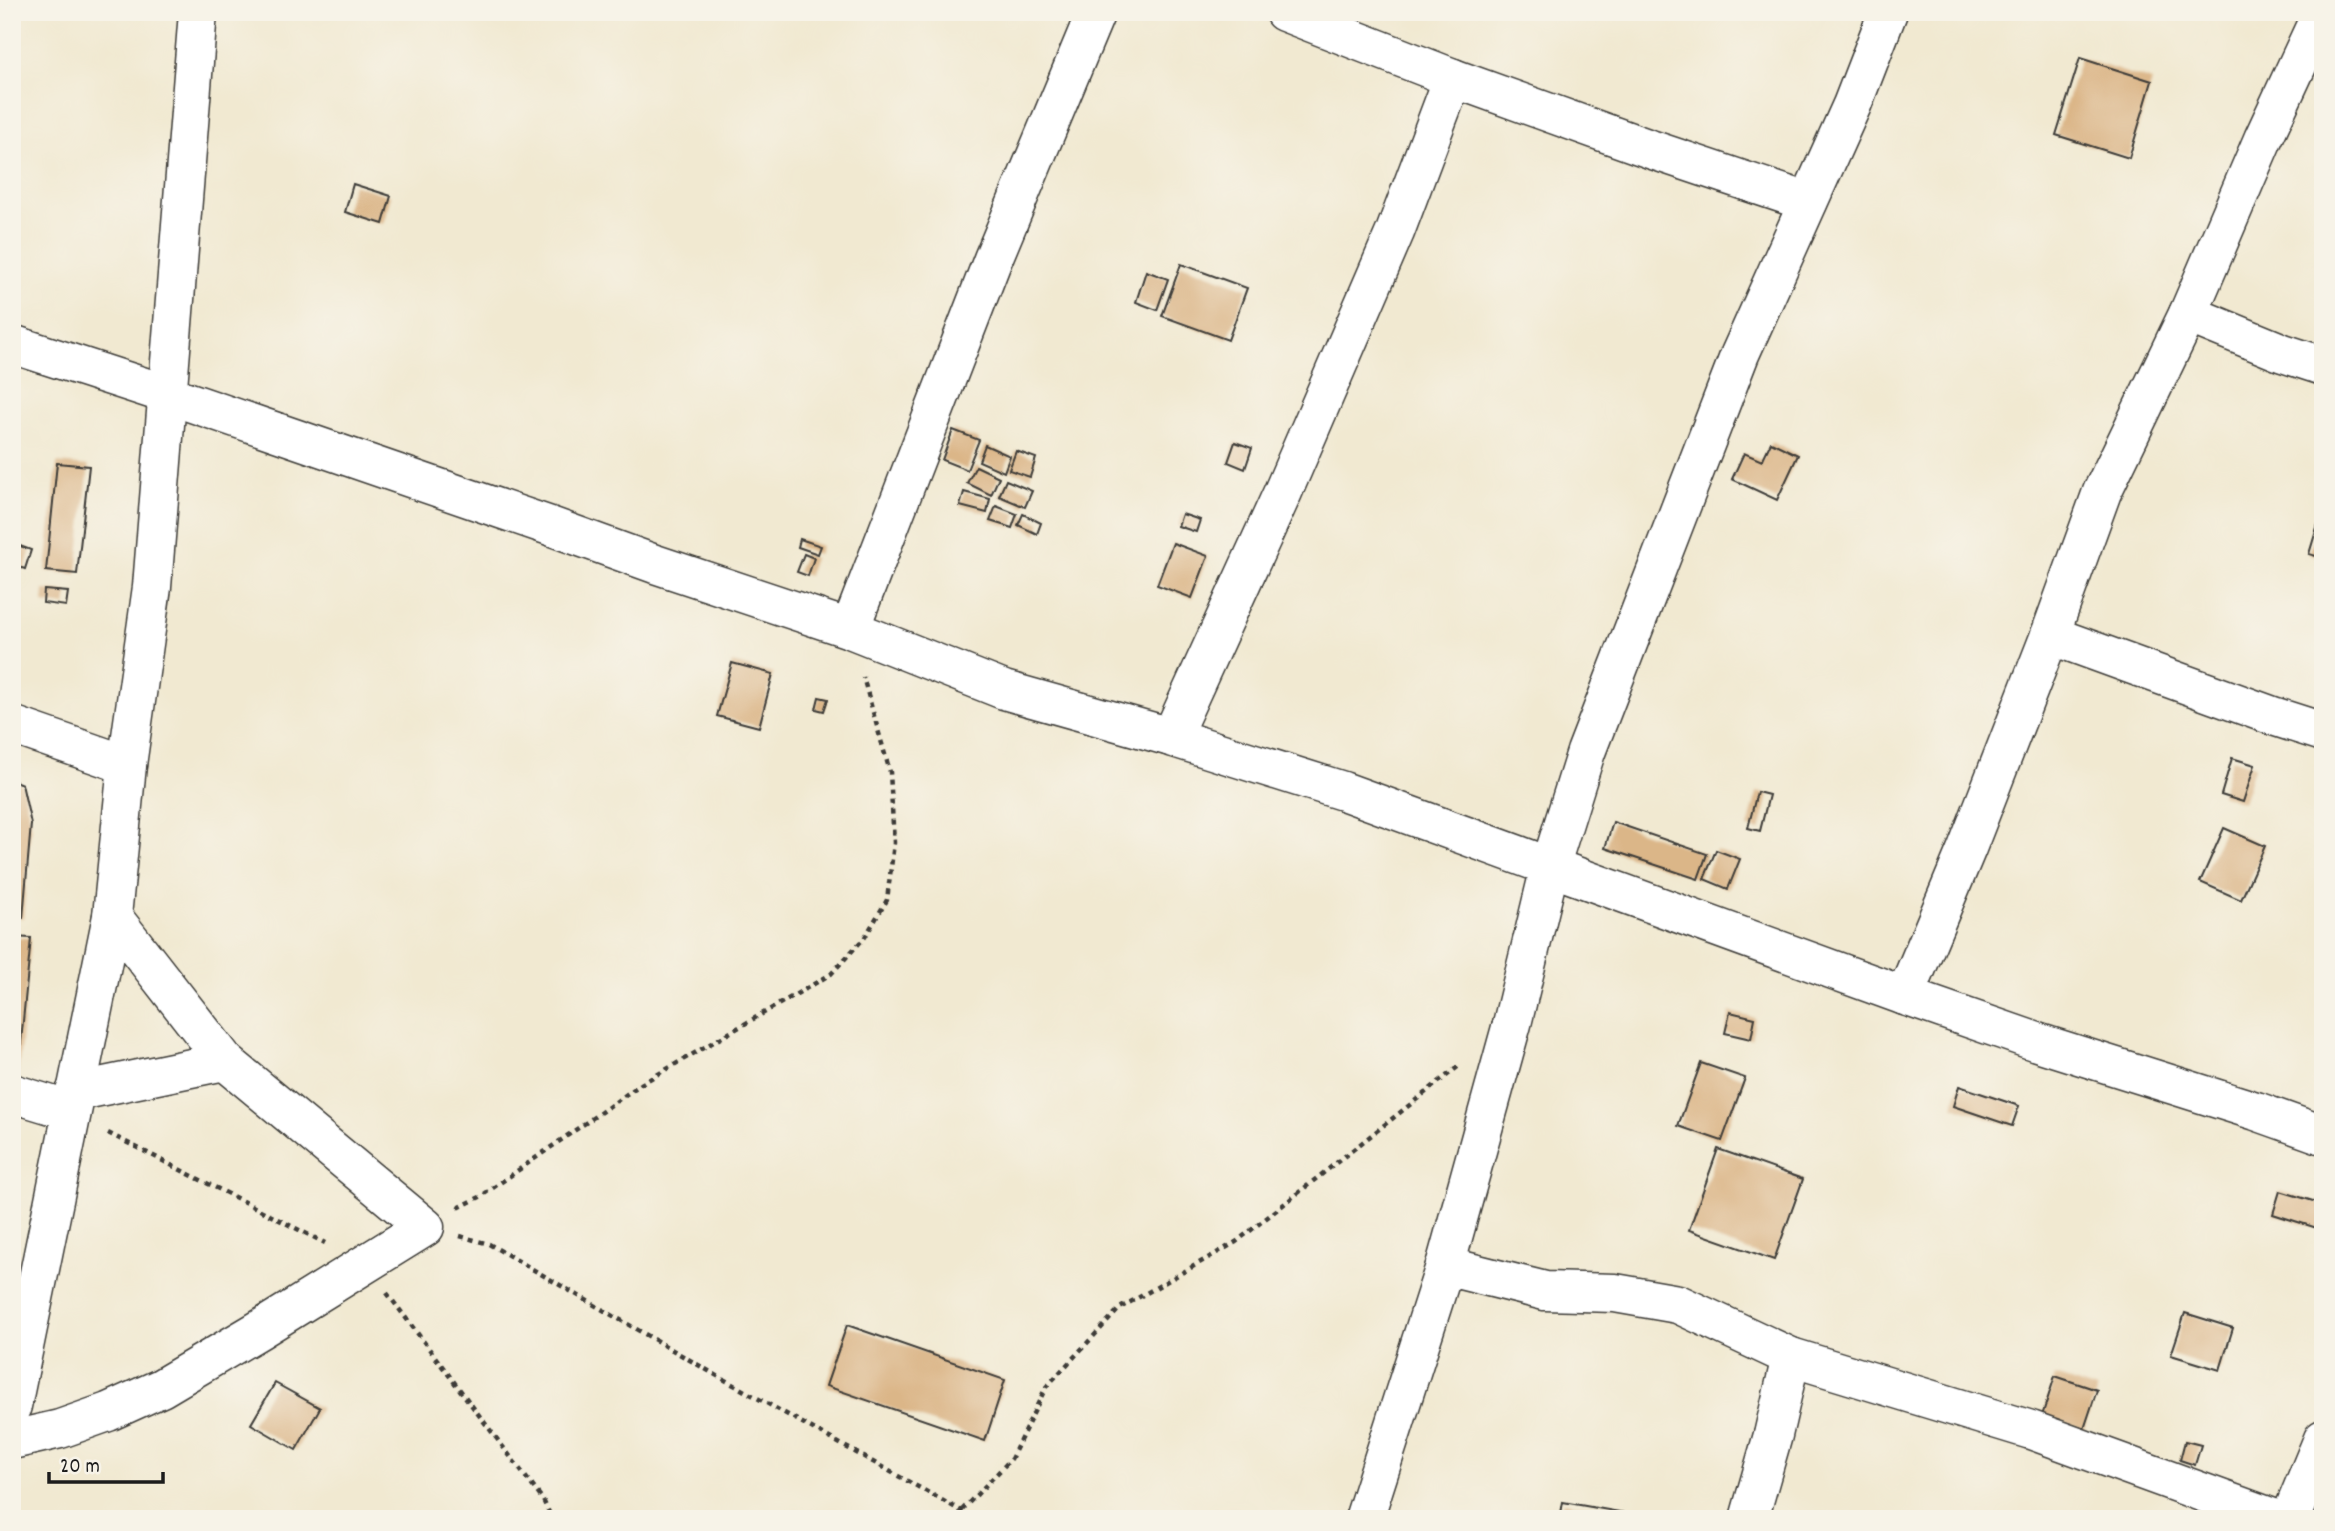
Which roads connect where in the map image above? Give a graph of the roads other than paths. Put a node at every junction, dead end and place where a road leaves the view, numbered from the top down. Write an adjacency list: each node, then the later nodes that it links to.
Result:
1 (198, 12): 11 (street)
2 (1096, 12): 12 (street)
3 (1284, 12): 6 (street)
4 (1888, 12): 7 (street)
5 (2322, 12): 8 (street)
6 (1452, 78): 7 (street); 16 (street)
7 (1808, 202): 18 (street)
8 (2188, 314): 10 (street); 13 (street)
9 (12, 344): 11 (street)
10 (2323, 366)
11 (169, 395): 12 (street); 17 (street)
12 (850, 629): 16 (street)
13 (2050, 635): 15 (street); 20 (street)
14 (12, 725): 17 (street)
15 (2323, 732)
16 (1171, 737): 18 (street)
17 (127, 765): 19 (street)
18 (1550, 867): 20 (street); 25 (street)
19 (111, 916): 21 (street); 23 (street)
20 (1905, 996): 24 (street)
21 (225, 1061): 23 (street); 29 (street)
22 (12, 1093): 23 (street)
23 (73, 1101): 27 (street)
24 (2323, 1135)
25 (1445, 1266): 26 (street); 30 (street)
26 (1791, 1357): 31 (street); 32 (street)
27 (12, 1406)
28 (2323, 1439): 33 (street)
29 (12, 1440)
30 (1364, 1519)
31 (1749, 1519)
32 (2276, 1519)
33 (2290, 1519)

